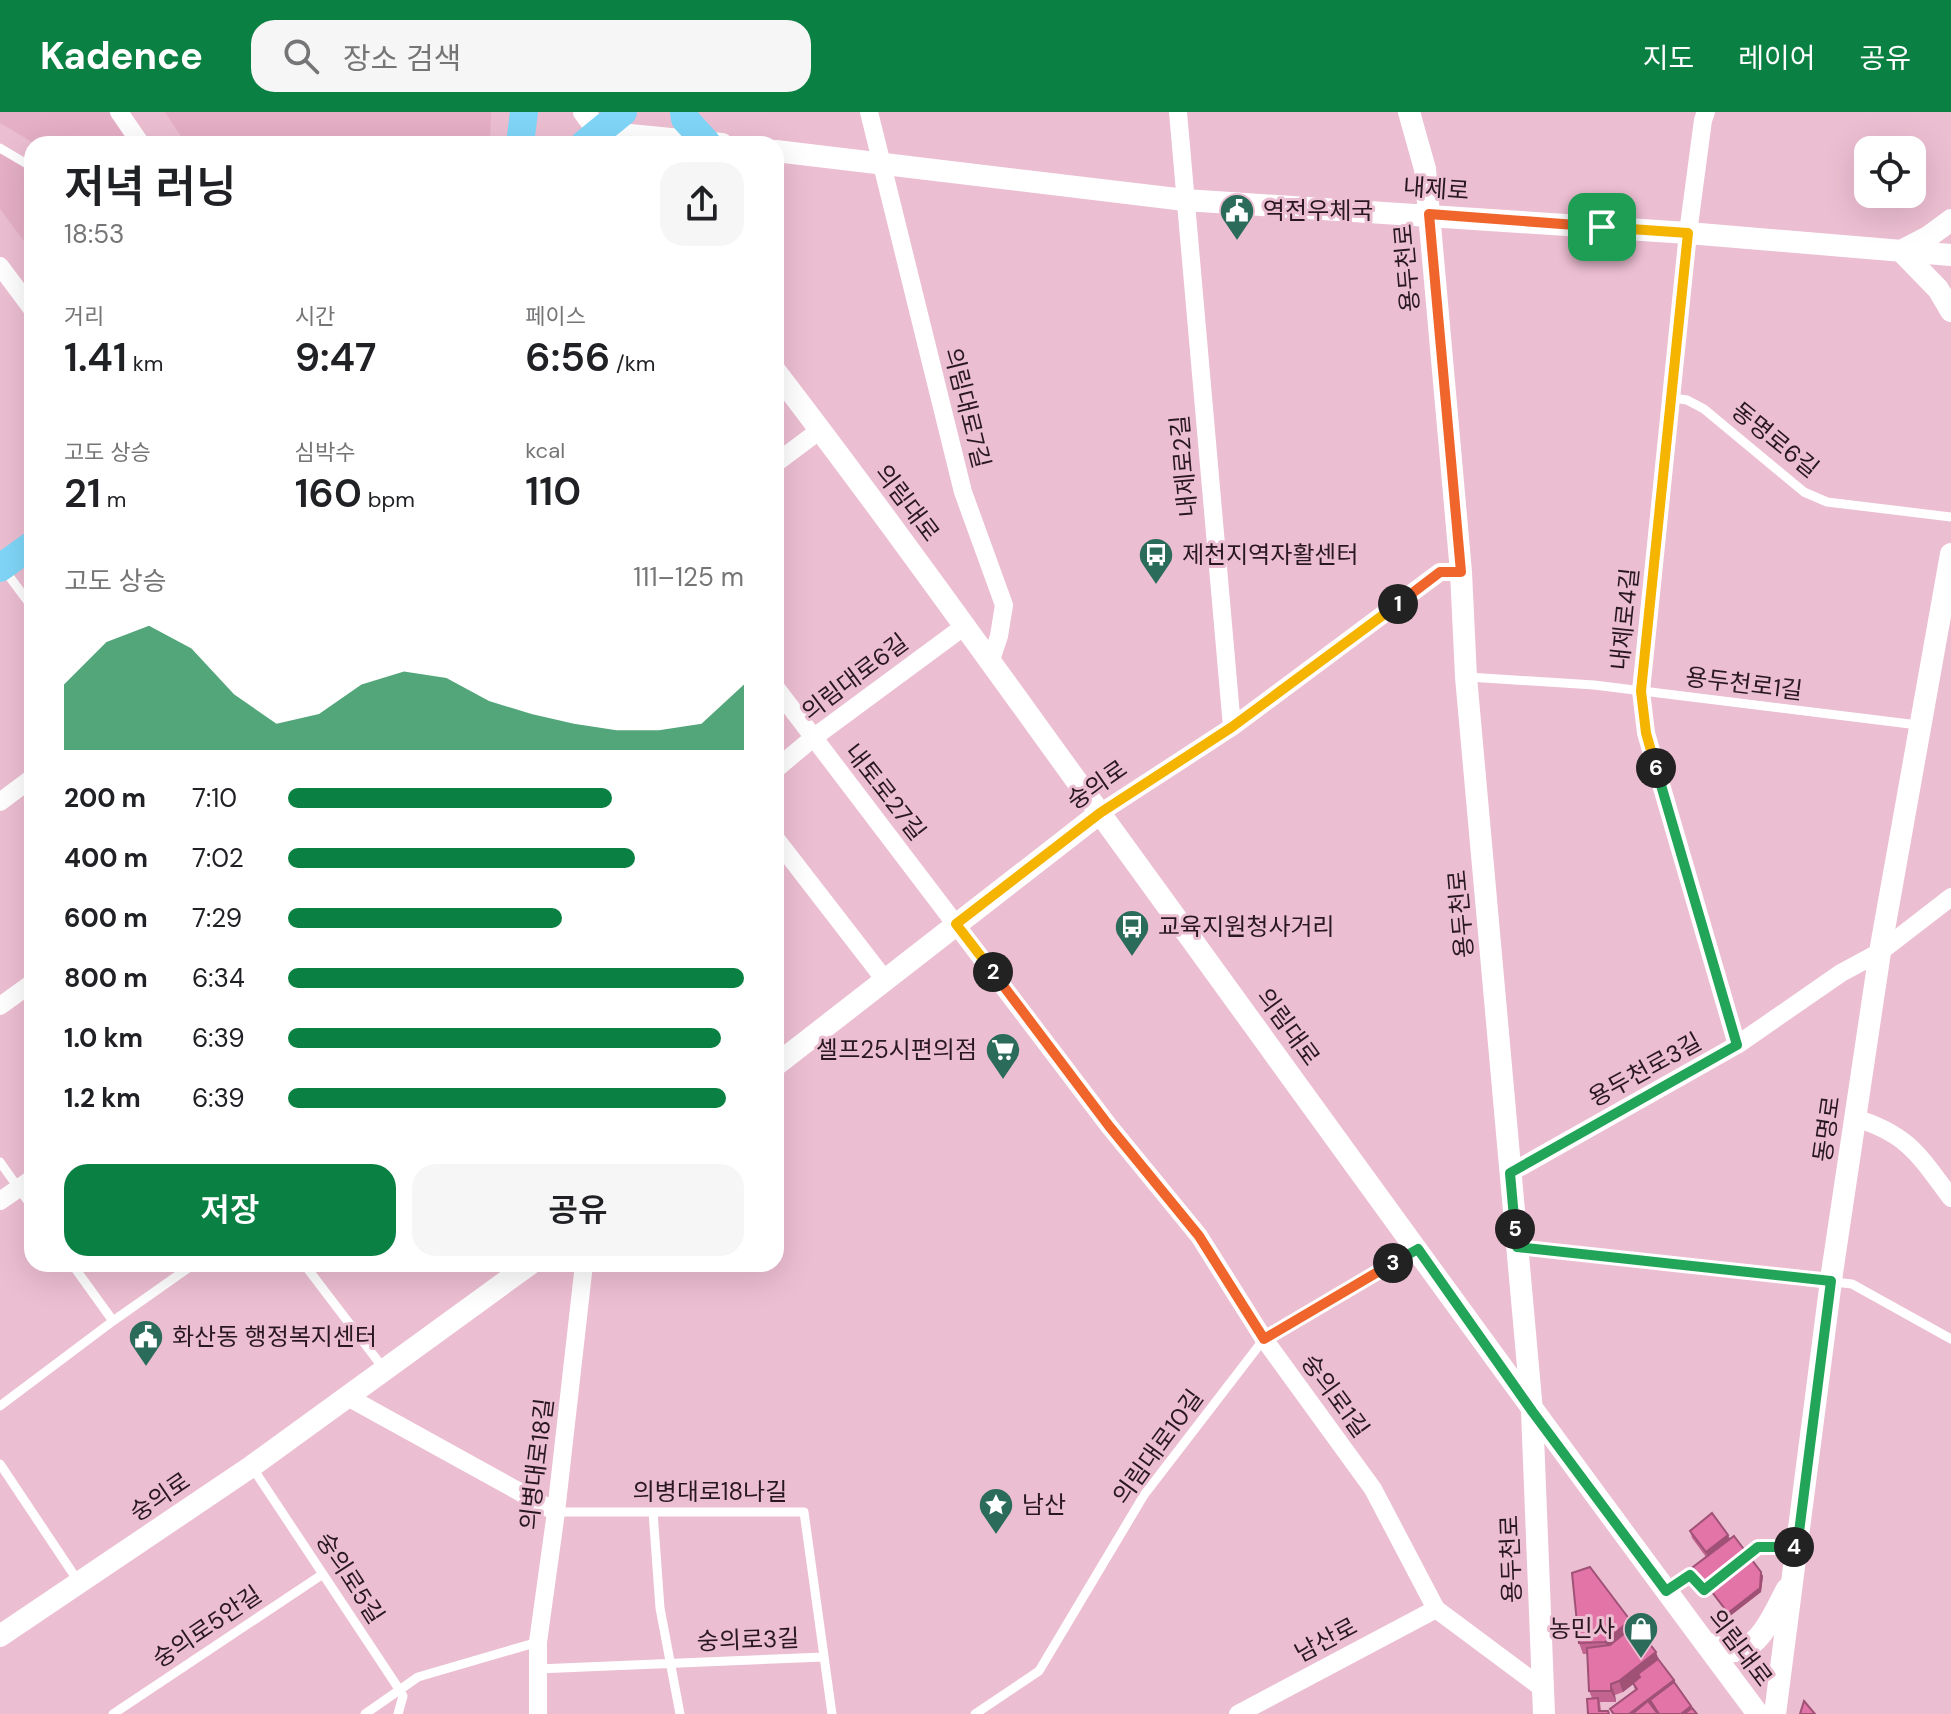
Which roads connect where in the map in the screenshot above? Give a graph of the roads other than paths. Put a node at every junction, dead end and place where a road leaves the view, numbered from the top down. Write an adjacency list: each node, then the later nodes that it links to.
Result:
1 (119, 112): 10 (street)
2 (524, 112): 11 (main road)
3 (623, 112): 9 (main road)
4 (684, 112): 13 (main road)
5 (869, 112): 17 (street, 의림대로7길)
6 (1178, 112): 18 (street, 내제로2길)
7 (1409, 112): 19 (street, 용두천로)
8 (1706, 112): 21 (street, 내제로4길)
9 (593, 133): 12 (street)
10 (136, 136)
11 (521, 136)
12 (628, 136)
13 (703, 136)
14 (0, 148): 16 (lane)
15 (784, 152): 17 (street, 내제로)
16 (24, 162)
17 (880, 163): 18 (street, 내제로); 38 (street, 의림대로7길)
18 (1185, 200): 19 (street, 내제로); 43 (street, 내제로2길)
19 (1429, 214): 21 (street, 내제로); 35 (street, 용두천로)
20 (1951, 220): 22 (street)
21 (1688, 233): 22 (street, 내제로); 28 (street, 내제로4길)
22 (1901, 251): 23 (street, 내제로); 26 (street)
23 (1951, 255)
24 (0, 266): 25 (street)
25 (24, 298)
26 (1951, 311)
27 (784, 383): 29 (street, 의림대로)
28 (1673, 398): 31 (lane, 동명로6길); 40 (street, 내제로4길)
29 (820, 430): 30 (street); 37 (street, 의림대로)
30 (784, 457)
31 (1951, 517)
32 (24, 550): 33 (main road)
33 (1, 566): 36 (lane)
34 (1950, 570): 42 (street, 동명로)
35 (1461, 572): 39 (street, 용두천로); 43 (street, 숭의로)
36 (24, 596)
37 (966, 625): 38 (street, 의림대로); 44 (street, 의림대로6길)
38 (991, 660): 48 (street, 의림대로)
39 (1466, 677): 40 (lane, 용두천로1길); 60 (street, 용두천로)
40 (1641, 691): 42 (lane, 용두천로1길); 56 (street, 내제로4길)
41 (784, 699): 44 (street, 내토로27길)
42 (1921, 726): 52 (street, 동명로)
43 (1232, 727): 48 (street, 숭의로)
44 (813, 738): 45 (street, 의림대로6길); 51 (street, 내토로27길)
45 (784, 762)
46 (24, 784): 47 (street)
47 (0, 802)
48 (1100, 813): 51 (street, 숭의로); 66 (street, 의림대로)
49 (784, 849): 53 (street)
50 (1951, 897): 52 (street, 용두천로3길)
51 (956, 924): 53 (street, 숭의로); 74 (street, 숭의로1길)
52 (1880, 952): 56 (street, 용두천로3길); 58 (street, 동명로)
53 (885, 980): 57 (street, 숭의로)
54 (24, 989): 55 (street)
55 (0, 1006)
56 (1737, 1045): 60 (street, 용두천로3길)
57 (784, 1059)
58 (1855, 1118): 63 (street); 72 (street, 동명로)
59 (0, 1162): 61 (lane)
60 (1510, 1173): 65 (street, 용두천로)
61 (24, 1182)
62 (24, 1184): 64 (street)
63 (1951, 1198)
64 (0, 1201)
65 (1517, 1247): 72 (lane); 79 (street, 용두천로)
66 (1418, 1249): 74 (lane, 의림대로10길); 79 (street, 의림대로)
67 (78, 1272): 73 (lane)
68 (183, 1272): 73 (lane)
69 (310, 1272): 76 (lane)
70 (519, 1272): 76 (street, 숭의로)
71 (583, 1272): 82 (street, 의병대로18길)
72 (1831, 1281): 75 (lane); 84 (street, 동명로)
73 (113, 1321): 78 (lane)
74 (1264, 1339): 91 (street, 숭의로1길); 106 (lane, 의림대로10길)
75 (1951, 1339)
76 (384, 1369): 77 (street, 숭의로)
77 (346, 1396): 81 (street, 숭의로); 82 (street)
78 (0, 1406)
79 (1532, 1411): 90 (street, 의림대로); 98 (street, 용두천로)
80 (0, 1464): 89 (lane)
81 (252, 1466): 86 (lane, 숭의로5길); 89 (street, 숭의로)
82 (556, 1512): 83 (lane, 의병대로18나길); 93 (street, 의병대로18길)
83 (653, 1512): 95 (lane, 의병대로18나길); 96 (lane, 숭의로3길)
84 (1797, 1548): 85 (lane); 88 (street, 동명로)
85 (1734, 1566)
86 (323, 1574): 99 (lane, 숭의로5길); 100 (lane, 숭의로5안길)
87 (1724, 1574): 90 (lane)
88 (1793, 1577): 94 (street); 110 (street, 동명로)
89 (79, 1582): 92 (street, 숭의로)
90 (1666, 1591): 94 (street, 의림대로)
91 (1436, 1609): 98 (street, 숭의로1길); 107 (street, 남산로)
92 (0, 1636)
93 (538, 1642): 97 (street, 의병대로18길); 99 (lane)
94 (1704, 1642): 109 (street, 의림대로)
95 (824, 1657): 96 (lane, 숭의로3길); 105 (lane, 의병대로18나길)
96 (672, 1663): 97 (lane); 104 (lane, 숭의로3길)
97 (537, 1669): 103 (street, 의병대로18길)
98 (1542, 1688): 108 (street, 용두천로)
99 (399, 1689): 101 (lane); 102 (lane)
100 (113, 1714)
101 (365, 1714)
102 (398, 1714)
103 (538, 1714)
104 (680, 1714)
105 (832, 1714)
106 (975, 1714)
107 (1238, 1714)
108 (1544, 1714)
109 (1758, 1714)
110 (1775, 1714)

